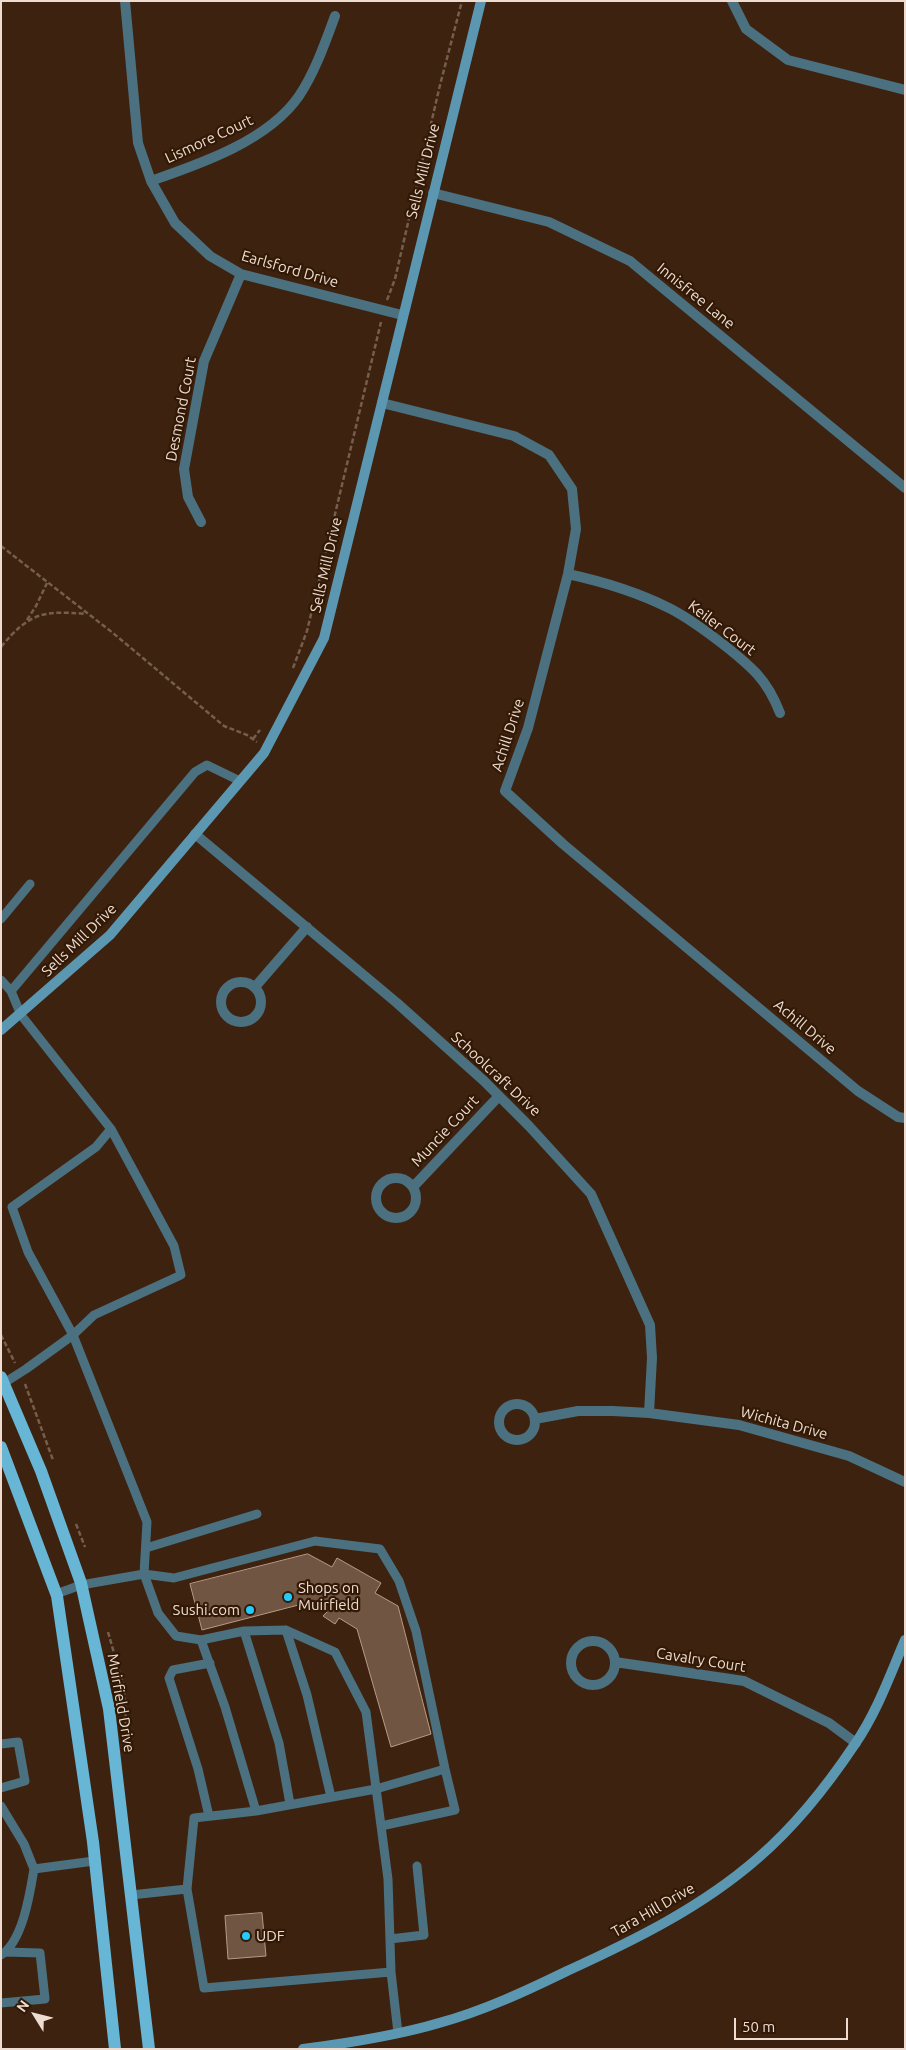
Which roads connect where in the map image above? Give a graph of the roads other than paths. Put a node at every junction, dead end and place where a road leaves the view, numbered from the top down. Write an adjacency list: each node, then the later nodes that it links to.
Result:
1 (125, 1): 6 (street, Earlsford Drive)
2 (480, 1): 7 (street, Sells Mill Drive)
3 (732, 1): 5 (street)
4 (335, 16): 6 (street, Lismore Court)
5 (905, 90)
6 (151, 182): 8 (street, Earlsford Drive)
7 (433, 193): 9 (street, Sells Mill Drive); 11 (street, Innisfree Lane)
8 (241, 274): 9 (street, Earlsford Drive); 12 (street, Desmond Court)
9 (402, 315): 10 (street, Sells Mill Drive)
10 (382, 403): 13 (street, Achill Drive); 15 (street, Sells Mill Drive)
11 (905, 488)
12 (201, 522)
13 (568, 574): 14 (street, Keiler Court); 26 (street, Achill Drive)
14 (780, 713)
15 (240, 781): 16 (street, Sells Mill Drive); 22 (lane)
16 (195, 834): 19 (street, Schoolcraft Drive); 23 (street, Sells Mill Drive)
17 (30, 884): 18 (lane)
18 (1, 919)
19 (307, 927): 21 (street); 25 (street, Schoolcraft Drive)
20 (1, 980): 22 (lane)
21 (256, 987): 21 (street)
22 (11, 991): 23 (lane)
23 (21, 1015): 24 (street, Sells Mill Drive); 27 (lane)
24 (1, 1030)
25 (499, 1096): 28 (street, Muncie Court); 31 (street, Schoolcraft Drive)
26 (901, 1117)
27 (111, 1129): 29 (lane); 29 (lane)
28 (413, 1187): 28 (street, Muncie Court)
29 (73, 1335): 30 (lane); 36 (lane)
30 (3, 1380): 38 (main road, Muirfield Drive)
31 (649, 1413): 32 (street, Wichita Drive); 34 (street, Wichita Drive)
32 (535, 1419)
33 (1, 1446): 39 (main road)
34 (905, 1482)
35 (257, 1514): 36 (lane)
36 (146, 1548): 37 (lane)
37 (144, 1574): 38 (lane); 42 (lane); 48 (lane)
38 (82, 1585): 39 (lane); 61 (main road, Muirfield Drive)
39 (56, 1594): 57 (main road)
40 (286, 1630): 41 (lane); 50 (lane); 51 (lane)
41 (244, 1631): 42 (lane); 52 (lane)
42 (201, 1640): 45 (lane)
43 (905, 1640): 46 (street, Tara Hill Drive)
44 (615, 1662): 44 (street); 46 (street, Cavalry Court)
45 (210, 1663): 54 (lane); 55 (lane)
46 (856, 1743): 66 (street, Tara Hill Drive)
47 (1, 1744): 49 (lane)
48 (445, 1769): 50 (lane); 56 (lane)
49 (1, 1788)
50 (376, 1789): 51 (lane); 56 (lane)
51 (331, 1797): 52 (lane)
52 (290, 1804): 54 (lane)
53 (1, 1806): 59 (lane)
54 (256, 1811): 55 (lane)
55 (209, 1816): 60 (lane)
56 (381, 1826): 62 (lane)
57 (94, 1861): 59 (lane); 67 (main road)
58 (417, 1866): 62 (lane)
59 (34, 1869): 63 (lane)
60 (187, 1889): 61 (lane); 64 (lane)
61 (131, 1894): 68 (main road, Muirfield Drive)
62 (390, 1939): 64 (lane)
63 (4, 1954): 65 (lane)
64 (391, 1972): 66 (lane)
65 (1, 2003)
66 (398, 2033): 69 (street, Tara Hill Drive)
67 (115, 2049)
68 (149, 2049)
69 (303, 2049)

